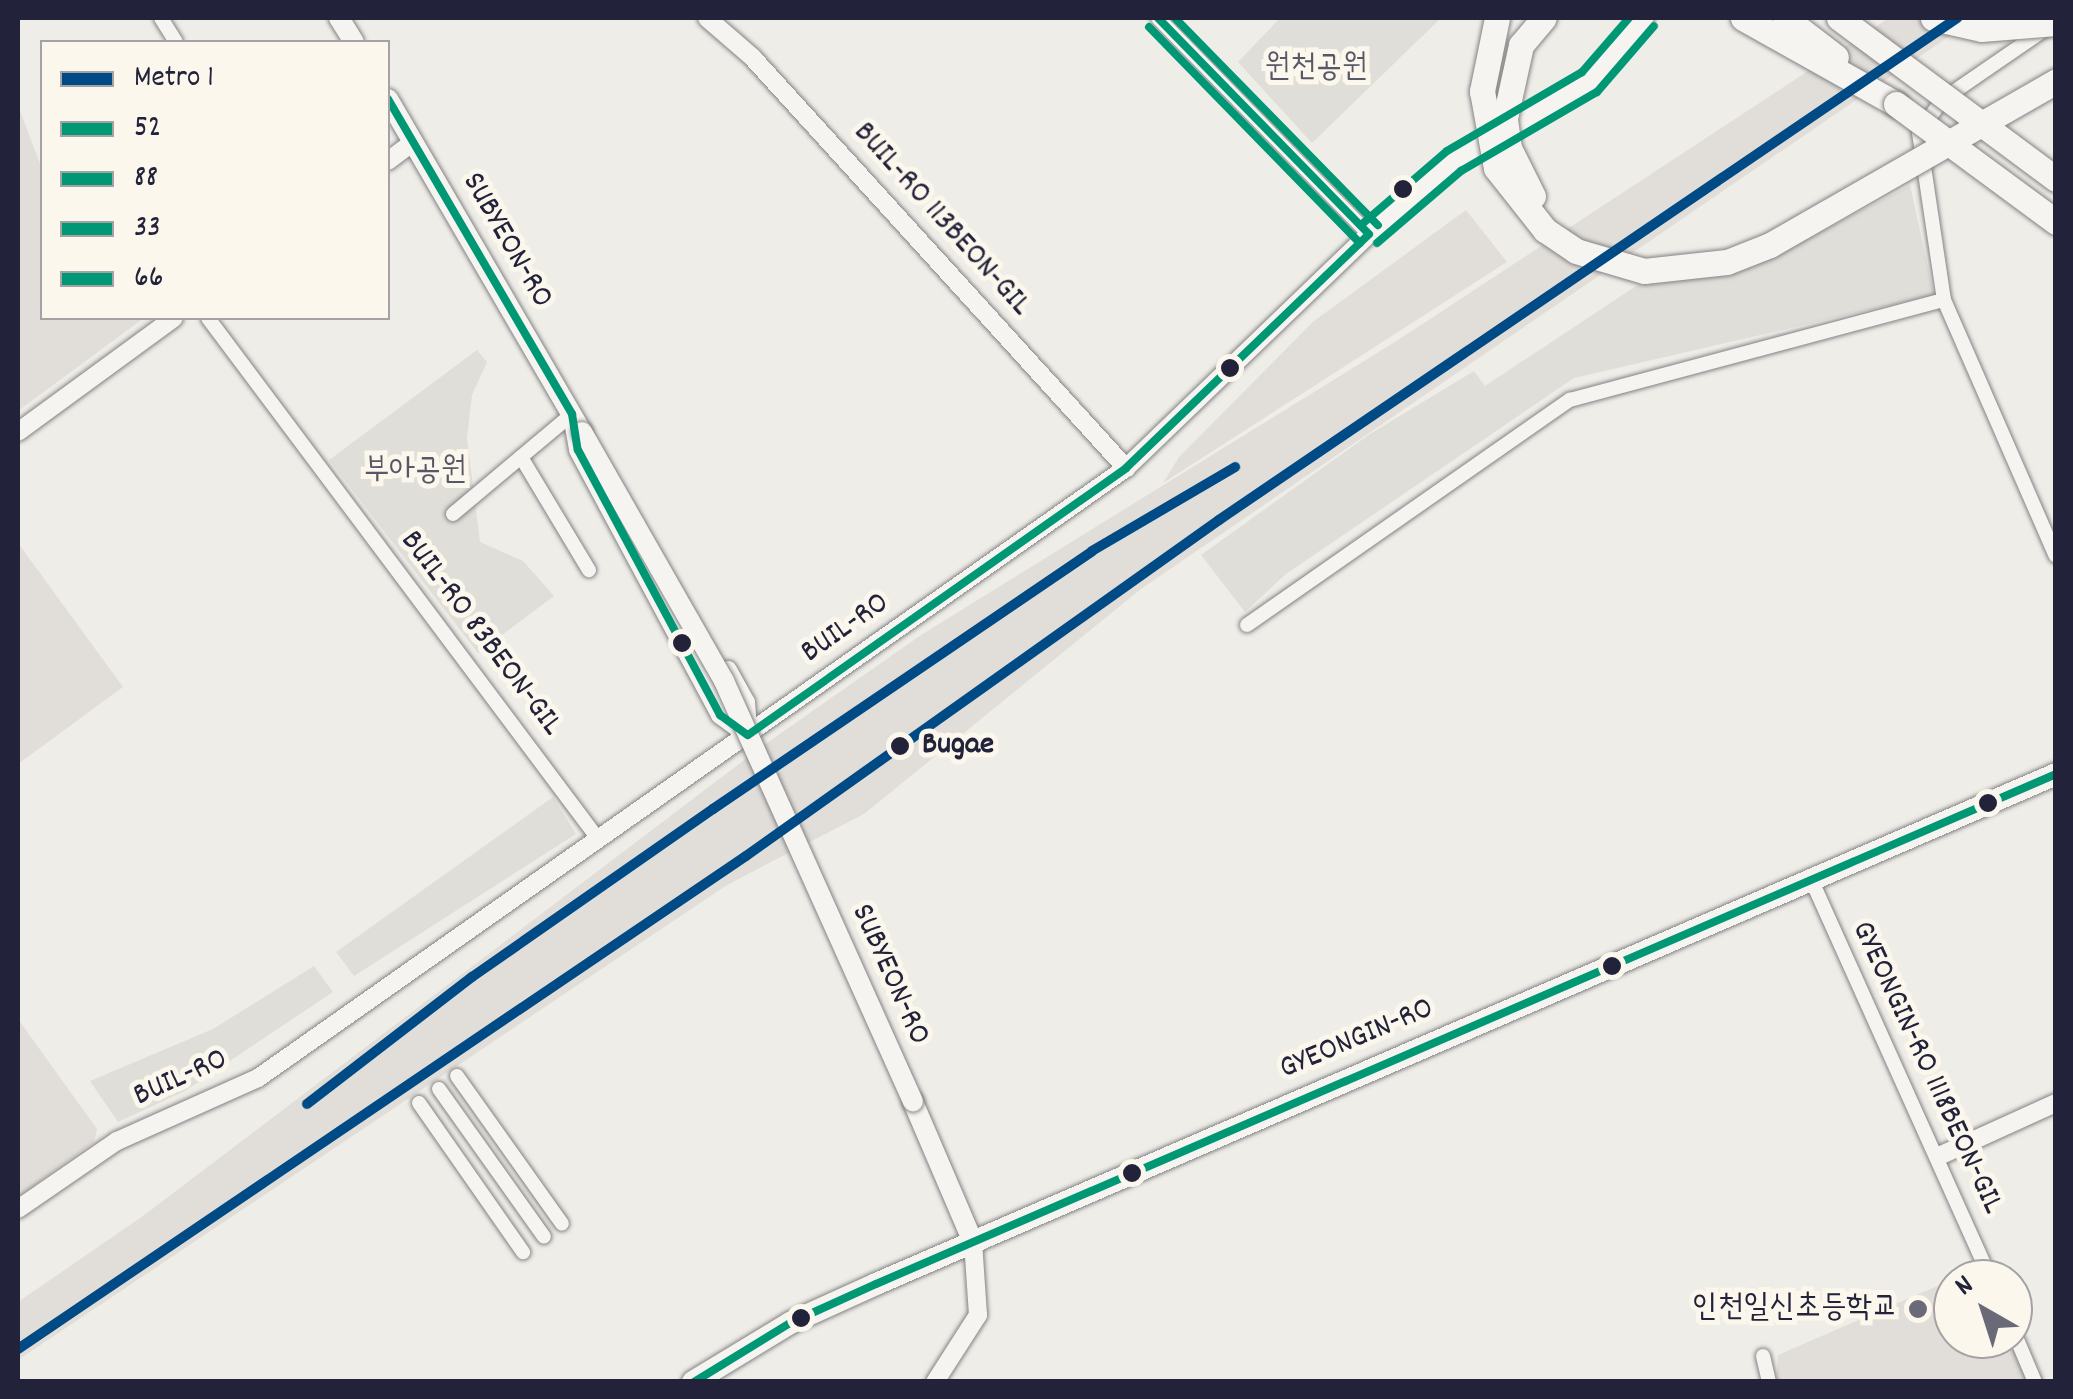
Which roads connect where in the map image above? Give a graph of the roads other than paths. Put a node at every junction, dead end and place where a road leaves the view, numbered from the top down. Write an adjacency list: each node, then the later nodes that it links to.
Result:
1 (161, 18): 13 (street)
2 (339, 18): 14 (main road)
3 (707, 18): 30 (street, BUIL-RO 113BEON-GIL)
4 (1158, 18): 23 (street)
5 (1497, 18): 16 (highway, bridge)
6 (1544, 18): 15 (highway, bridge)
7 (1645, 18): 23 (street, BUIL-RO)
8 (1743, 18): 18 (highway)
9 (1784, 18): 18 (highway)
10 (1839, 18): 21 (highway, bridge)
11 (1933, 18): 12 (highway, bridge)
12 (2056, 22): 24 (street)
13 (175, 40)
14 (353, 40)
15 (2056, 65)
16 (2056, 80)
17 (390, 102): 19 (main road, SUBYEON-RO)
18 (1896, 104): 22 (highway, bridge)
19 (413, 142): 20 (street); 27 (main road, SUBYEON-RO)
20 (390, 159)
21 (2056, 179)
22 (2056, 222)
23 (1368, 234): 30 (street, BUIL-RO)
24 (1944, 300): 32 (street); 34 (street)
25 (171, 320): 28 (street)
26 (209, 320): 37 (street, BUIL-RO 83BEON-GIL)
27 (577, 423): 29 (street); 35 (street, SUBYEON-RO); 35 (street, SUBYEON-RO); 47 (main road, SUBYEON-RO, bridge)
28 (18, 432)
29 (521, 457): 31 (street); 33 (street)
30 (1126, 468): 35 (street, BUIL-RO)
31 (452, 514)
32 (2055, 554)
33 (590, 570)
34 (1247, 625)
35 (748, 734): 37 (street, BUIL-RO)
36 (2056, 774): 38 (main road, GYEONGIN-RO)
37 (599, 840): 44 (street, BUIL-RO)
38 (1811, 879): 43 (street, GYEONGIN-RO 1118BEON-GIL); 47 (main road, GYEONGIN-RO)
39 (457, 1076): 45 (street)
40 (438, 1089): 46 (street)
41 (419, 1102): 48 (street)
42 (2056, 1104): 43 (street)
43 (1939, 1156): 49 (street, GYEONGIN-RO 1118BEON-GIL)
44 (18, 1209)
45 (562, 1224)
46 (544, 1237)
47 (973, 1242): 51 (main road, GYEONGIN-RO); 52 (street)
48 (523, 1252)
49 (1983, 1259)
50 (1763, 1356): 53 (street)
51 (692, 1382)
52 (934, 1382)
53 (1769, 1382)

